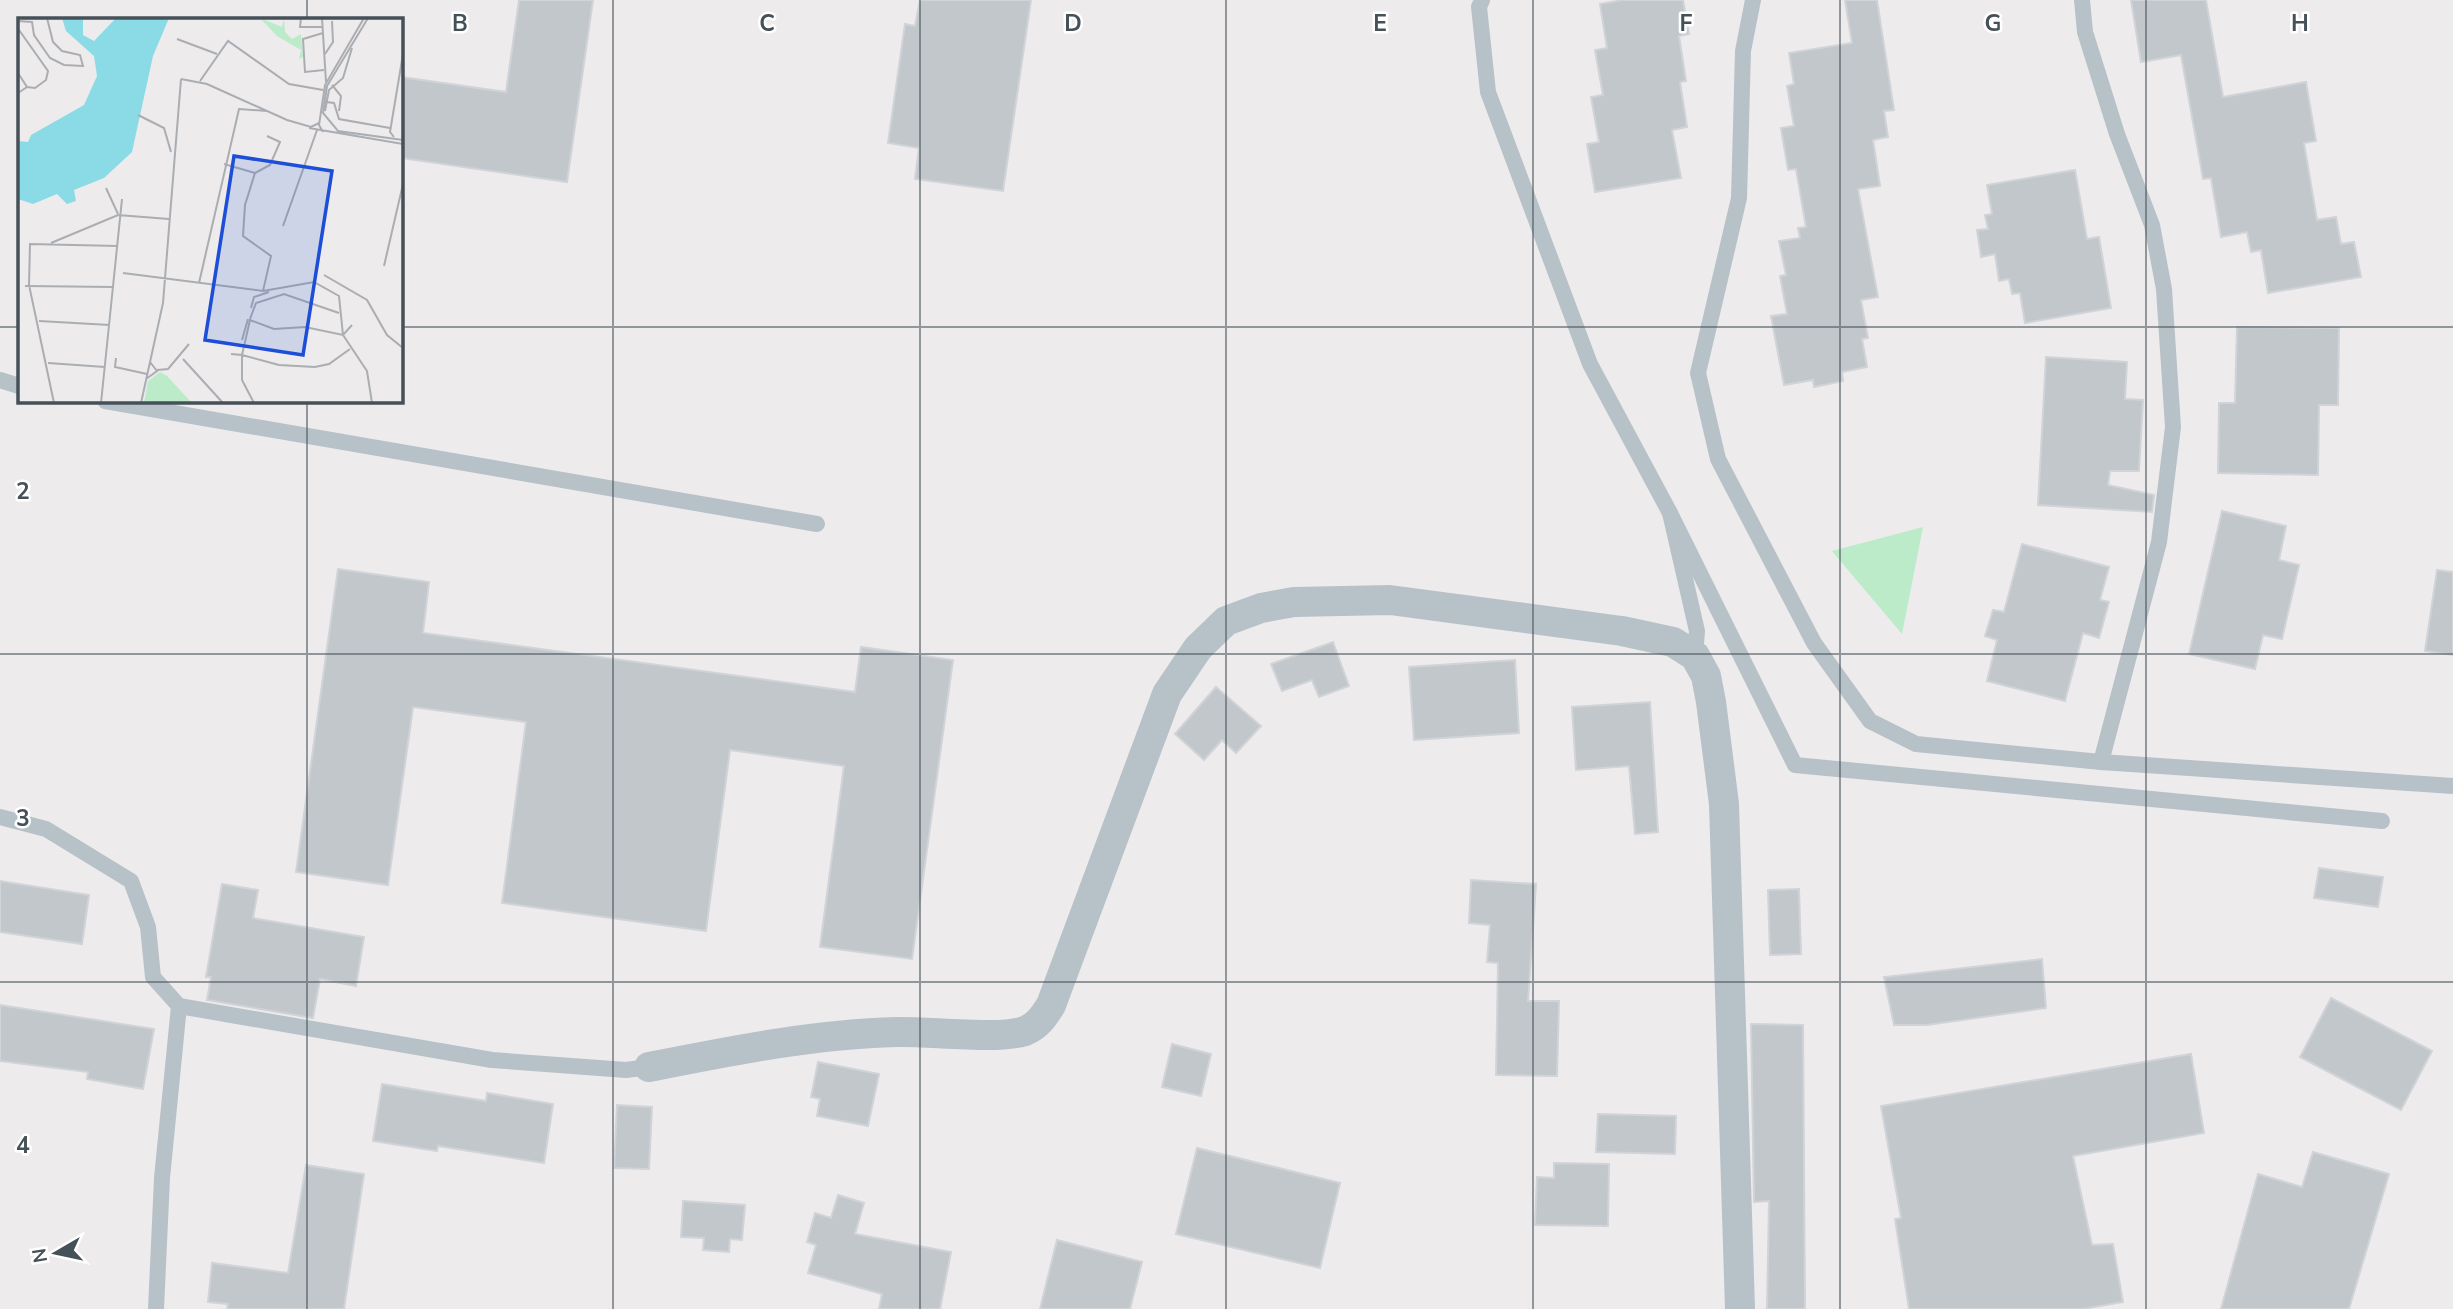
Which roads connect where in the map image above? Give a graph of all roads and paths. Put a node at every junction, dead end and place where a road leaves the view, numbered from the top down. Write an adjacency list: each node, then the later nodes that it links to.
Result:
1 (1482, 0): 7 (lane)
2 (1753, 0): 10 (lane)
3 (2082, 0): 10 (lane)
4 (0, 380): 5 (lane)
5 (18, 386)
6 (111, 402): 8 (lane)
7 (1670, 513): 9 (lane); 13 (lane)
8 (817, 524)
9 (1695, 656): 15 (street); 17 (street)
10 (2101, 762): 11 (lane)
11 (2453, 786)
12 (0, 817): 14 (lane)
13 (2382, 821)
14 (178, 1006): 15 (lane); 16 (lane)
15 (649, 1067)
16 (156, 1309)
17 (1740, 1309)

